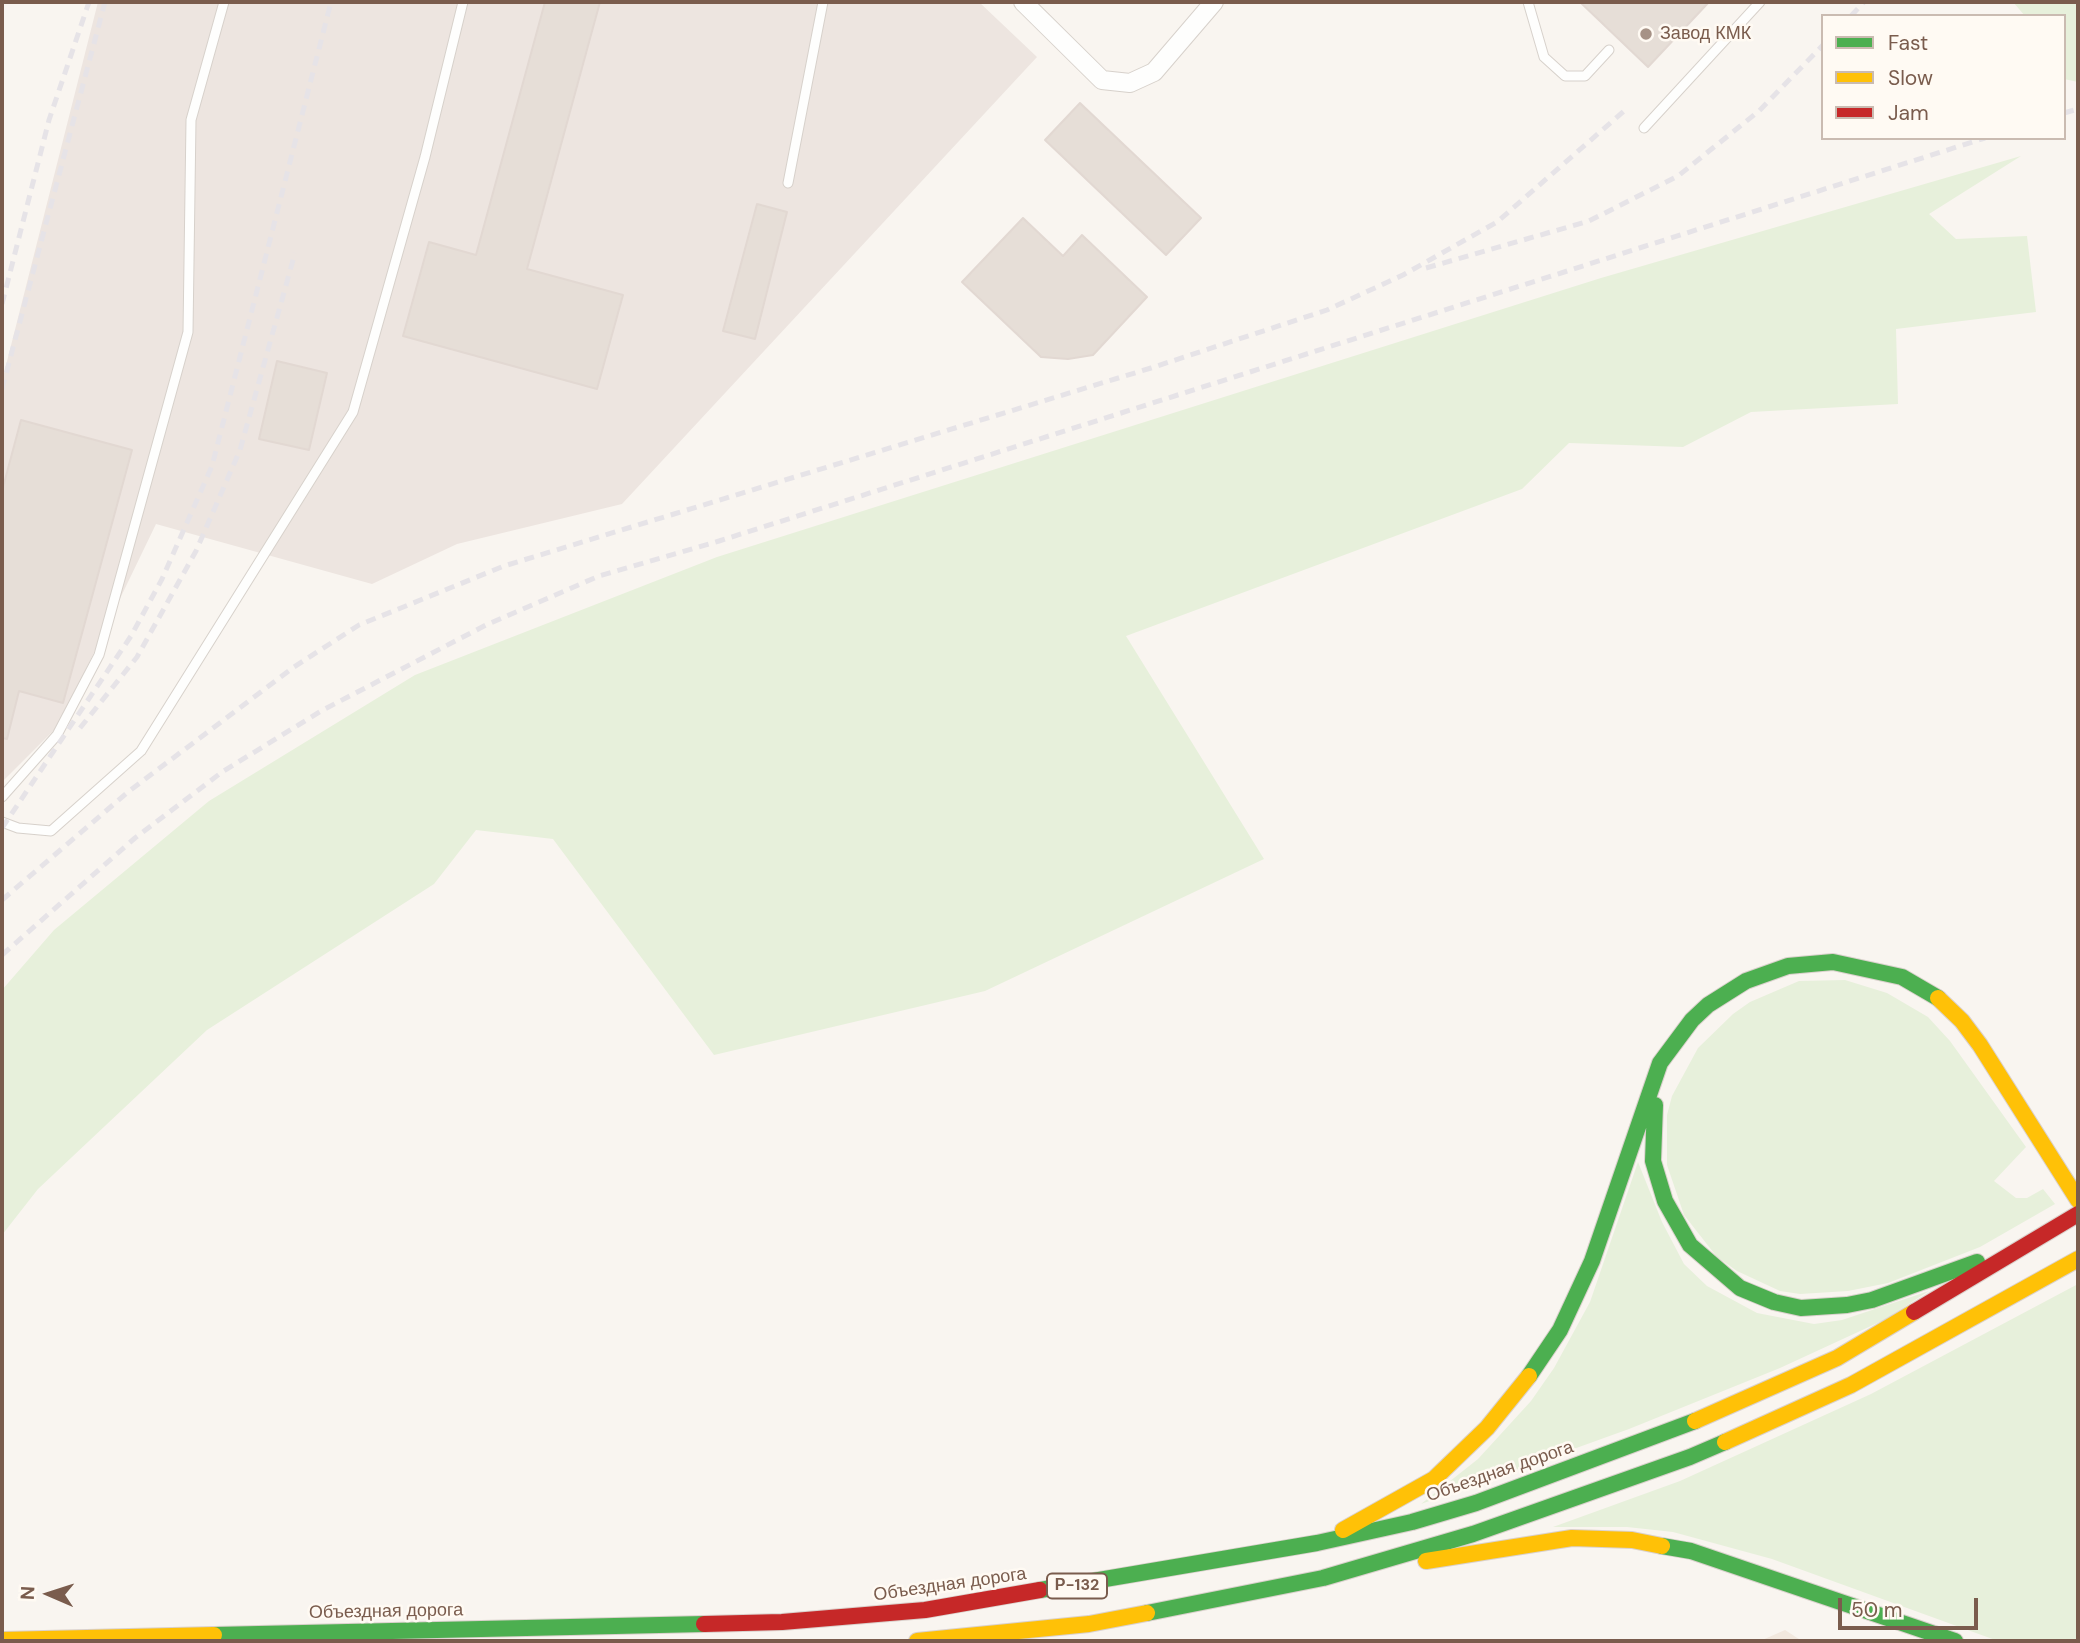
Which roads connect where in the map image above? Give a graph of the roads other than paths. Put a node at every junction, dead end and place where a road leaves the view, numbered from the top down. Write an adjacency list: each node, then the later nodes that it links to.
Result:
1 (224, 2): 11 (lane)
2 (463, 2): 12 (lane)
3 (823, 2): 10 (lane)
4 (1023, 2): 5 (street)
5 (1214, 2)
6 (1528, 2): 8 (lane)
7 (1760, 2): 9 (lane)
8 (1609, 50)
9 (1644, 128)
10 (788, 183)
11 (2, 797)
12 (2, 822)
13 (1660, 1063): 14 (main road); 16 (main road); 18 (main road)
14 (2078, 1200)
15 (2078, 1214): 16 (main road, Объездная дорога / Р-132)
16 (2045, 1235): 18 (main road, Объездная дорога / Р-132)
17 (2078, 1259): 19 (main road, Р-132)
18 (1317, 1543): 20 (main road, Объездная дорога / Р-132)
19 (1323, 1578): 21 (main road, Р-132); 22 (main road)
20 (2, 1640)
21 (917, 1641)
22 (1955, 1641)

